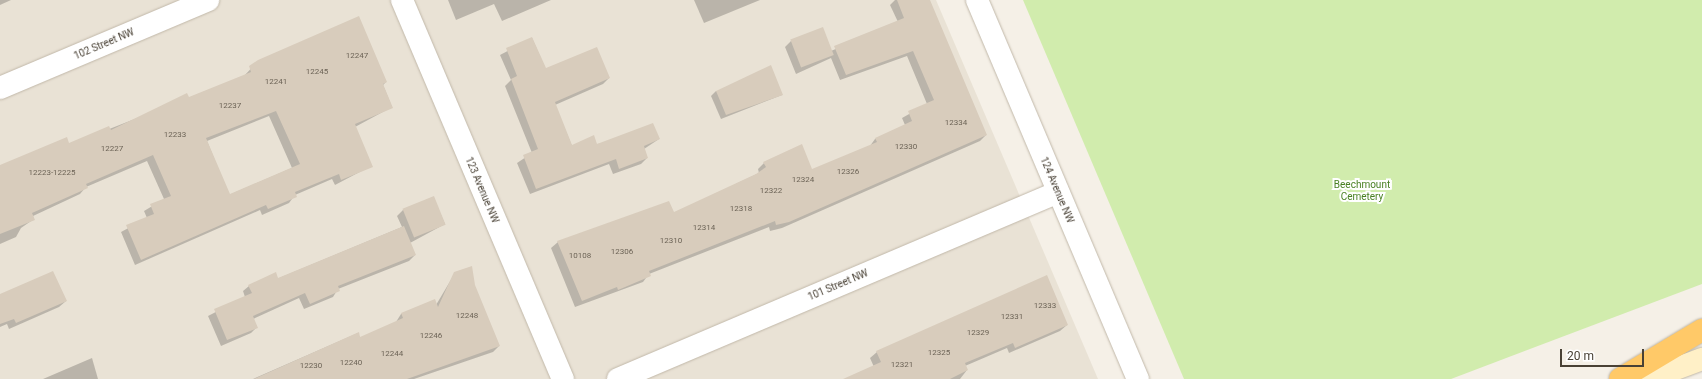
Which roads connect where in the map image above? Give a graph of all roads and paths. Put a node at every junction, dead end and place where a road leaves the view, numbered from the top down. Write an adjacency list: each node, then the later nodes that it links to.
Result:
1 (208, 0): 4 (street, 102 Street NW)
2 (402, 0): 8 (street, 123 Avenue NW)
3 (977, 0): 5 (street, 124 Avenue NW)
4 (0, 88)
5 (1058, 192): 9 (street, 101 Street NW); 10 (street, 124 Avenue NW)
6 (1702, 330): 11 (highway)
7 (1702, 359): 12 (main road)
8 (563, 379)
9 (618, 379)
10 (1138, 379)
11 (1620, 379)
12 (1648, 379)

